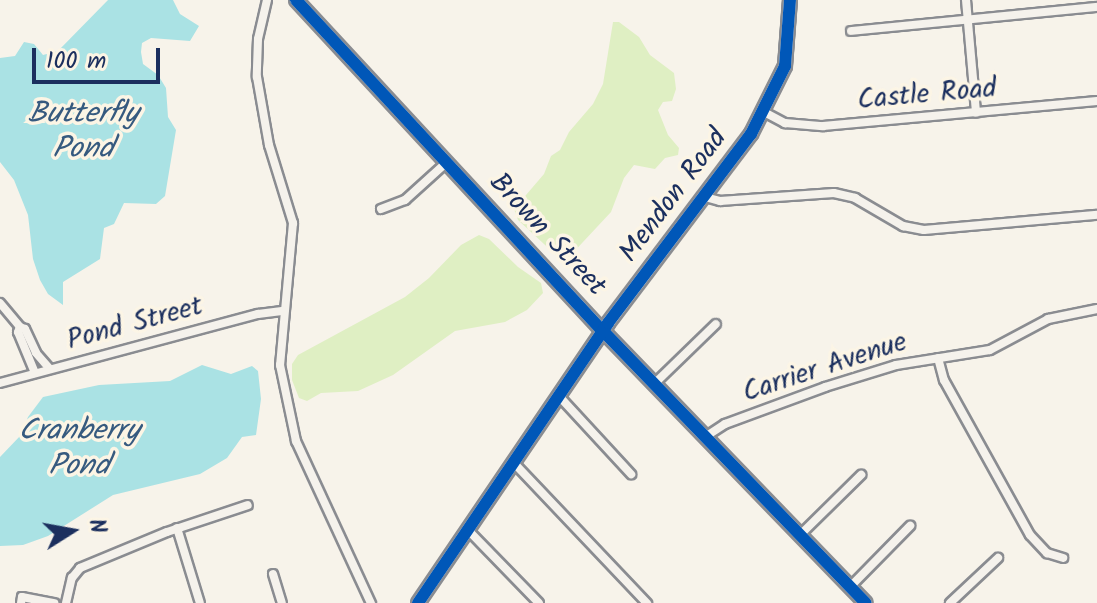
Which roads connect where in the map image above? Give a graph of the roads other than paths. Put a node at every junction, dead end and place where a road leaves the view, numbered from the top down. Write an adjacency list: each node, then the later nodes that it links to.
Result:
1 (267, 0): 17 (street)
2 (296, 0): 11 (street, Brown Street)
3 (790, 0): 9 (street, Mendon Road)
4 (966, 0): 6 (street)
5 (1097, 7): 6 (street)
6 (968, 22): 7 (street); 10 (street)
7 (851, 31)
8 (1097, 101): 10 (street, Castle Road)
9 (764, 112): 10 (street, Castle Road); 12 (street, Mendon Road)
10 (976, 113)
11 (447, 162): 13 (street); 20 (street, Brown Street)
12 (705, 197): 14 (street); 20 (street, Mendon Road)
13 (381, 209)
14 (1097, 215)
15 (0, 303): 19 (street)
16 (1097, 309): 21 (street, Carrier Avenue)
17 (282, 311): 22 (street, Pond Street); 46 (street)
18 (716, 324): 25 (street)
19 (20, 327): 22 (street); 23 (street)
20 (603, 331): 25 (street, Brown Street); 26 (street, Mendon Road)
21 (938, 358): 27 (street, Carrier Avenue); 37 (street)
22 (50, 369): 23 (street, Pond Street)
23 (35, 373): 24 (street, Pond Street)
24 (0, 383)
25 (654, 384): 27 (street, Brown Street)
26 (558, 395): 28 (street, Mendon Road); 29 (street)
27 (705, 437): 35 (street, Brown Street)
28 (513, 462): 34 (street, Mendon Road); 48 (street)
29 (631, 474)
30 (861, 475): 35 (street)
31 (248, 505): 33 (street)
32 (910, 526): 39 (street)
33 (177, 528): 43 (street); 44 (street)
34 (467, 529): 41 (street, Mendon Road); 47 (street)
35 (800, 535): 39 (street, Brown Street)
36 (998, 558): 50 (street)
37 (1063, 558)
38 (273, 574): 45 (street)
39 (850, 587): 49 (street, Brown Street)
40 (21, 600): 42 (street)
41 (424, 601)
42 (54, 603)
43 (66, 603)
44 (200, 603)
45 (282, 603)
46 (371, 603)
47 (539, 603)
48 (647, 603)
49 (866, 603)
50 (950, 603)

